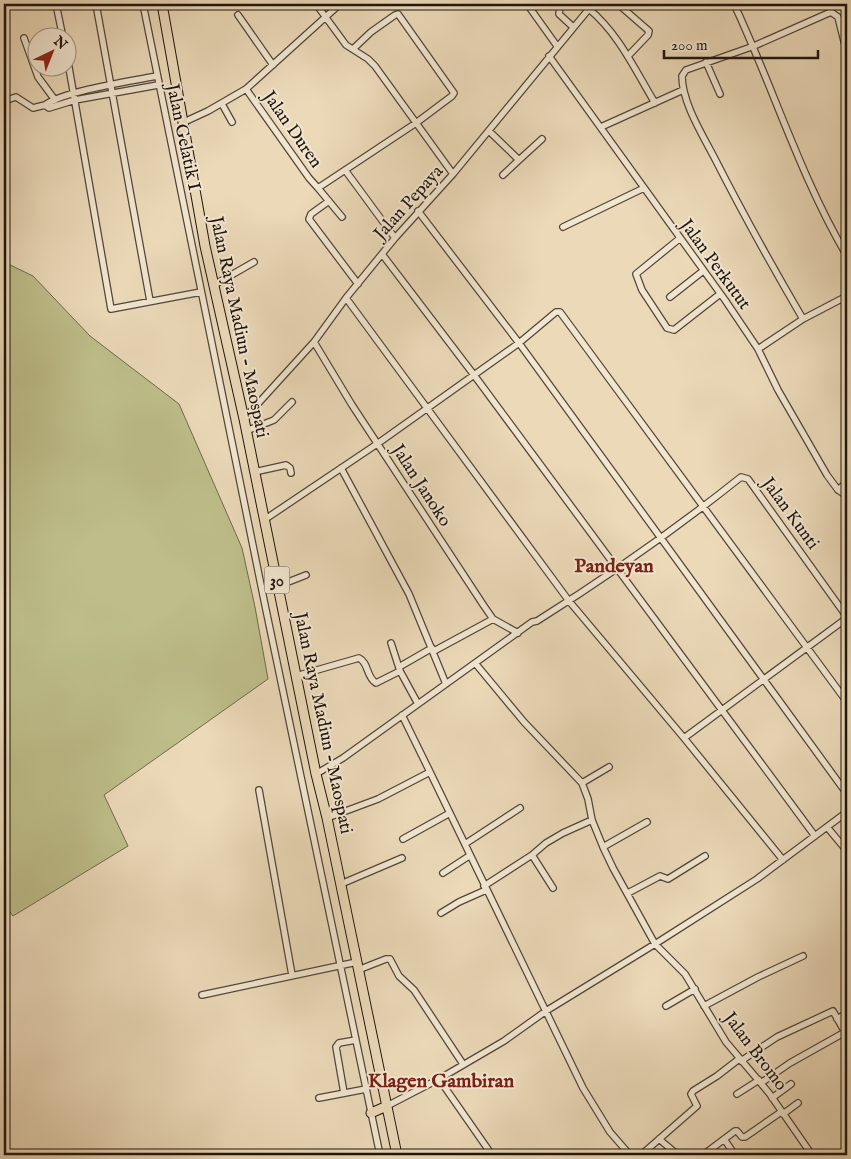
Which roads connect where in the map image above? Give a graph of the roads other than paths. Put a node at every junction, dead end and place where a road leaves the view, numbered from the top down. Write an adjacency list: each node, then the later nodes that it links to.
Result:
1 (56, 4): 16 (street)
2 (96, 4): 29 (street)
3 (143, 4): 26 (street, Jalan Gelatik I)
4 (162, 4): 40 (highway, Jalan Raya Madiun - Maospati / 30)
5 (316, 4): 14 (street)
6 (340, 4): 14 (street)
7 (527, 4): 18 (street)
8 (565, 4): 15 (street)
9 (593, 4): 12 (street, Jalan Pepaya)
10 (618, 4): 23 (street)
11 (734, 4): 19 (street)
12 (589, 9): 15 (street, Jalan Pepaya); 23 (street)
13 (238, 15): 25 (street)
14 (326, 18): 20 (street); 25 (street)
15 (573, 27): 18 (street, Jalan Pepaya)
16 (61, 28)
17 (24, 38): 35 (street)
18 (557, 46): 22 (street, Jalan Pepaya)
19 (754, 46): 21 (street); 24 (street); 59 (street)
20 (352, 49): 42 (street); 42 (street, Jalan Duren)
21 (847, 53)
22 (549, 56): 43 (street, Jalan Perkutut); 44 (street, Jalan Pepaya)
23 (628, 56): 37 (street)
24 (706, 62): 31 (street); 33 (street)
25 (273, 65): 30 (street)
26 (157, 76): 28 (street, Jalan Gelatik I); 29 (street)
27 (71, 78): 34 (street)
28 (158, 85): 32 (street); 64 (street, Jalan Gelatik I)
29 (111, 86): 32 (street); 34 (street)
30 (246, 89): 38 (street); 50 (street, Jalan Duren)
31 (683, 90): 37 (street); 70 (street)
32 (113, 94): 34 (street); 69 (street)
33 (720, 94)
34 (74, 97): 35 (street); 39 (street); 69 (street)
35 (56, 100): 39 (street)
36 (4, 101): 39 (street)
37 (655, 103): 43 (street)
38 (222, 104): 40 (street); 41 (street)
39 (45, 105)
40 (182, 122): 63 (highway, Jalan Raya Madiun - Maospati / 30)
41 (232, 122)
42 (416, 123): 47 (street, Jalan Duren); 48 (street)
43 (601, 127): 51 (street, Jalan Perkutut)
44 (489, 130): 46 (street); 48 (street, Jalan Pepaya)
45 (542, 139): 46 (street)
46 (518, 160): 49 (street)
47 (345, 170): 50 (street, Jalan Duren); 56 (street)
48 (453, 174): 53 (street, Jalan Pepaya)
49 (503, 175)
50 (318, 188): 52 (street)
51 (644, 188): 55 (street); 57 (street, Jalan Perkutut)
52 (329, 201): 54 (street); 62 (street)
53 (418, 211): 56 (street, Jalan Pepaya); 72 (street)
54 (342, 217)
55 (563, 227)
56 (395, 238): 58 (street, Jalan Pepaya)
57 (679, 239): 61 (street, Jalan Perkutut); 65 (street)
58 (382, 254): 62 (street, Jalan Pepaya); 74 (street)
59 (847, 256)
60 (254, 262): 63 (street)
61 (703, 271): 65 (street, Jalan Perkutut); 66 (street)
62 (358, 284): 68 (street, Jalan Pepaya)
63 (214, 285): 77 (highway, Jalan Raya Madiun - Maospati / 30)
64 (201, 292): 69 (street); 140 (street, Jalan Gelatik I)
65 (720, 294): 73 (street, Jalan Perkutut)
66 (670, 296)
67 (847, 296): 70 (street)
68 (346, 298): 71 (street, Jalan Pepaya); 76 (street)
69 (150, 301)
70 (803, 319): 73 (street)
71 (314, 342): 77 (street, Jalan Pepaya); 79 (street, Jalan Janoko)
72 (519, 343): 74 (street); 86 (street); 88 (street)
73 (758, 348): 84 (street, Jalan Perkutut)
74 (474, 376): 76 (street); 89 (street)
75 (292, 402): 78 (street)
76 (427, 408): 79 (street); 92 (street)
77 (244, 420): 78 (highway, Jalan Raya Madiun - Maospati / 30)
78 (246, 431): 81 (highway, Jalan Raya Madiun - Maospati / 30)
79 (377, 444): 80 (street); 93 (street, Jalan Janoko)
80 (341, 468): 87 (street); 98 (street)
81 (254, 472): 82 (street); 87 (highway, Jalan Raya Madiun - Maospati / 30)
82 (291, 473)
83 (847, 482): 84 (street)
84 (838, 490): 85 (street, Jalan Perkutut)
85 (847, 496)
86 (703, 508): 88 (street); 94 (street, Jalan Kunti); 97 (street)
87 (264, 520): 91 (highway, Jalan Raya Madiun - Maospati / 30)
88 (660, 538): 89 (street); 102 (street)
89 (616, 568): 92 (street); 106 (street)
90 (306, 575): 91 (street)
91 (278, 586): 101 (highway, Jalan Raya Madiun - Maospati / 30)
92 (569, 601): 95 (street); 108 (street)
93 (493, 618): 95 (street, Jalan Janoko); 98 (street)
94 (847, 618): 97 (street)
95 (518, 633): 99 (street)
96 (391, 643): 100 (street)
97 (807, 647): 102 (street); 104 (street)
98 (433, 650): 100 (street); 103 (street)
99 (475, 663): 103 (street); 112 (street)
100 (399, 669): 101 (street); 105 (street)
101 (296, 676): 111 (highway, Jalan Raya Madiun - Maospati / 30)
102 (764, 679): 106 (street); 114 (street)
103 (446, 684): 105 (street)
104 (847, 702)
105 (418, 704): 107 (street)
106 (721, 710): 108 (street); 122 (street)
107 (402, 715): 110 (street); 111 (street)
108 (684, 738): 131 (street)
109 (609, 767): 112 (street)
110 (430, 772): 117 (street); 118 (street)
111 (316, 774): 118 (highway, Jalan Raya Madiun - Maospati / 30)
112 (582, 783): 119 (street, Jalan Bromo)
113 (259, 790): 142 (street)
114 (847, 794)
115 (520, 808): 124 (street)
116 (847, 812): 121 (street)
117 (450, 813): 123 (street); 124 (street)
118 (327, 818): 133 (highway, Jalan Raya Madiun - Maospati / 30)
119 (592, 820): 125 (street, Jalan Bromo); 127 (street)
120 (647, 822): 125 (street)
121 (827, 827): 122 (street); 126 (street)
122 (815, 836): 131 (street)
123 (403, 839)
124 (464, 844): 128 (street)
125 (603, 847): 136 (street, Jalan Bromo)
126 (847, 851)
127 (532, 855): 134 (street); 135 (street)
128 (469, 856): 132 (street); 134 (street)
129 (705, 856): 136 (street)
130 (402, 858): 133 (street)
131 (783, 860): 138 (street)
132 (443, 874)
133 (341, 884): 141 (highway, Jalan Raya Madiun - Maospati / 30)
134 (486, 888): 137 (street); 147 (street)
135 (553, 888)
136 (628, 893): 138 (street, Jalan Bromo)
137 (441, 913)
138 (655, 944): 143 (street, Jalan Bromo); 147 (street)
139 (803, 956): 146 (street)
140 (339, 966): 141 (street); 142 (street); 151 (street, Jalan Gelatik I)
141 (358, 966): 153 (street); 163 (highway, Jalan Raya Madiun - Maospati / 30)
142 (292, 975): 144 (street)
143 (695, 990): 145 (street); 146 (street, Jalan Bromo)
144 (202, 995)
145 (666, 1006)
146 (704, 1006): 152 (street, Jalan Bromo)
147 (546, 1011): 153 (street); 172 (street)
148 (847, 1013): 149 (street)
149 (837, 1019): 150 (street); 152 (street)
150 (846, 1033): 155 (street)
151 (356, 1040): 157 (street, Jalan Gelatik I); 158 (street)
152 (740, 1060): 155 (street, Jalan Bromo); 166 (street)
153 (463, 1064): 154 (street)
154 (439, 1078): 163 (street); 171 (street)
155 (760, 1081): 159 (street); 161 (street, Jalan Bromo)
156 (791, 1084): 161 (street)
157 (366, 1089): 158 (street); 164 (street, Jalan Gelatik I)
158 (344, 1093): 160 (street)
159 (737, 1094)
160 (319, 1098)
161 (772, 1098): 165 (street, Jalan Bromo)
162 (798, 1102): 165 (street)
163 (387, 1106): 164 (highway); 170 (highway, Jalan Raya Madiun - Maospati / 30)
164 (371, 1113): 169 (street, Jalan Gelatik I)
165 (782, 1113): 167 (street); 168 (street, Jalan Bromo)
166 (659, 1139): 173 (street); 174 (street)
167 (724, 1139): 175 (street); 176 (street)
168 (810, 1153): 177 (street)
169 (380, 1155)
170 (397, 1155)
171 (492, 1155)
172 (629, 1155)
173 (640, 1155)
174 (678, 1155)
175 (703, 1155)
176 (735, 1155)
177 (803, 1155)

